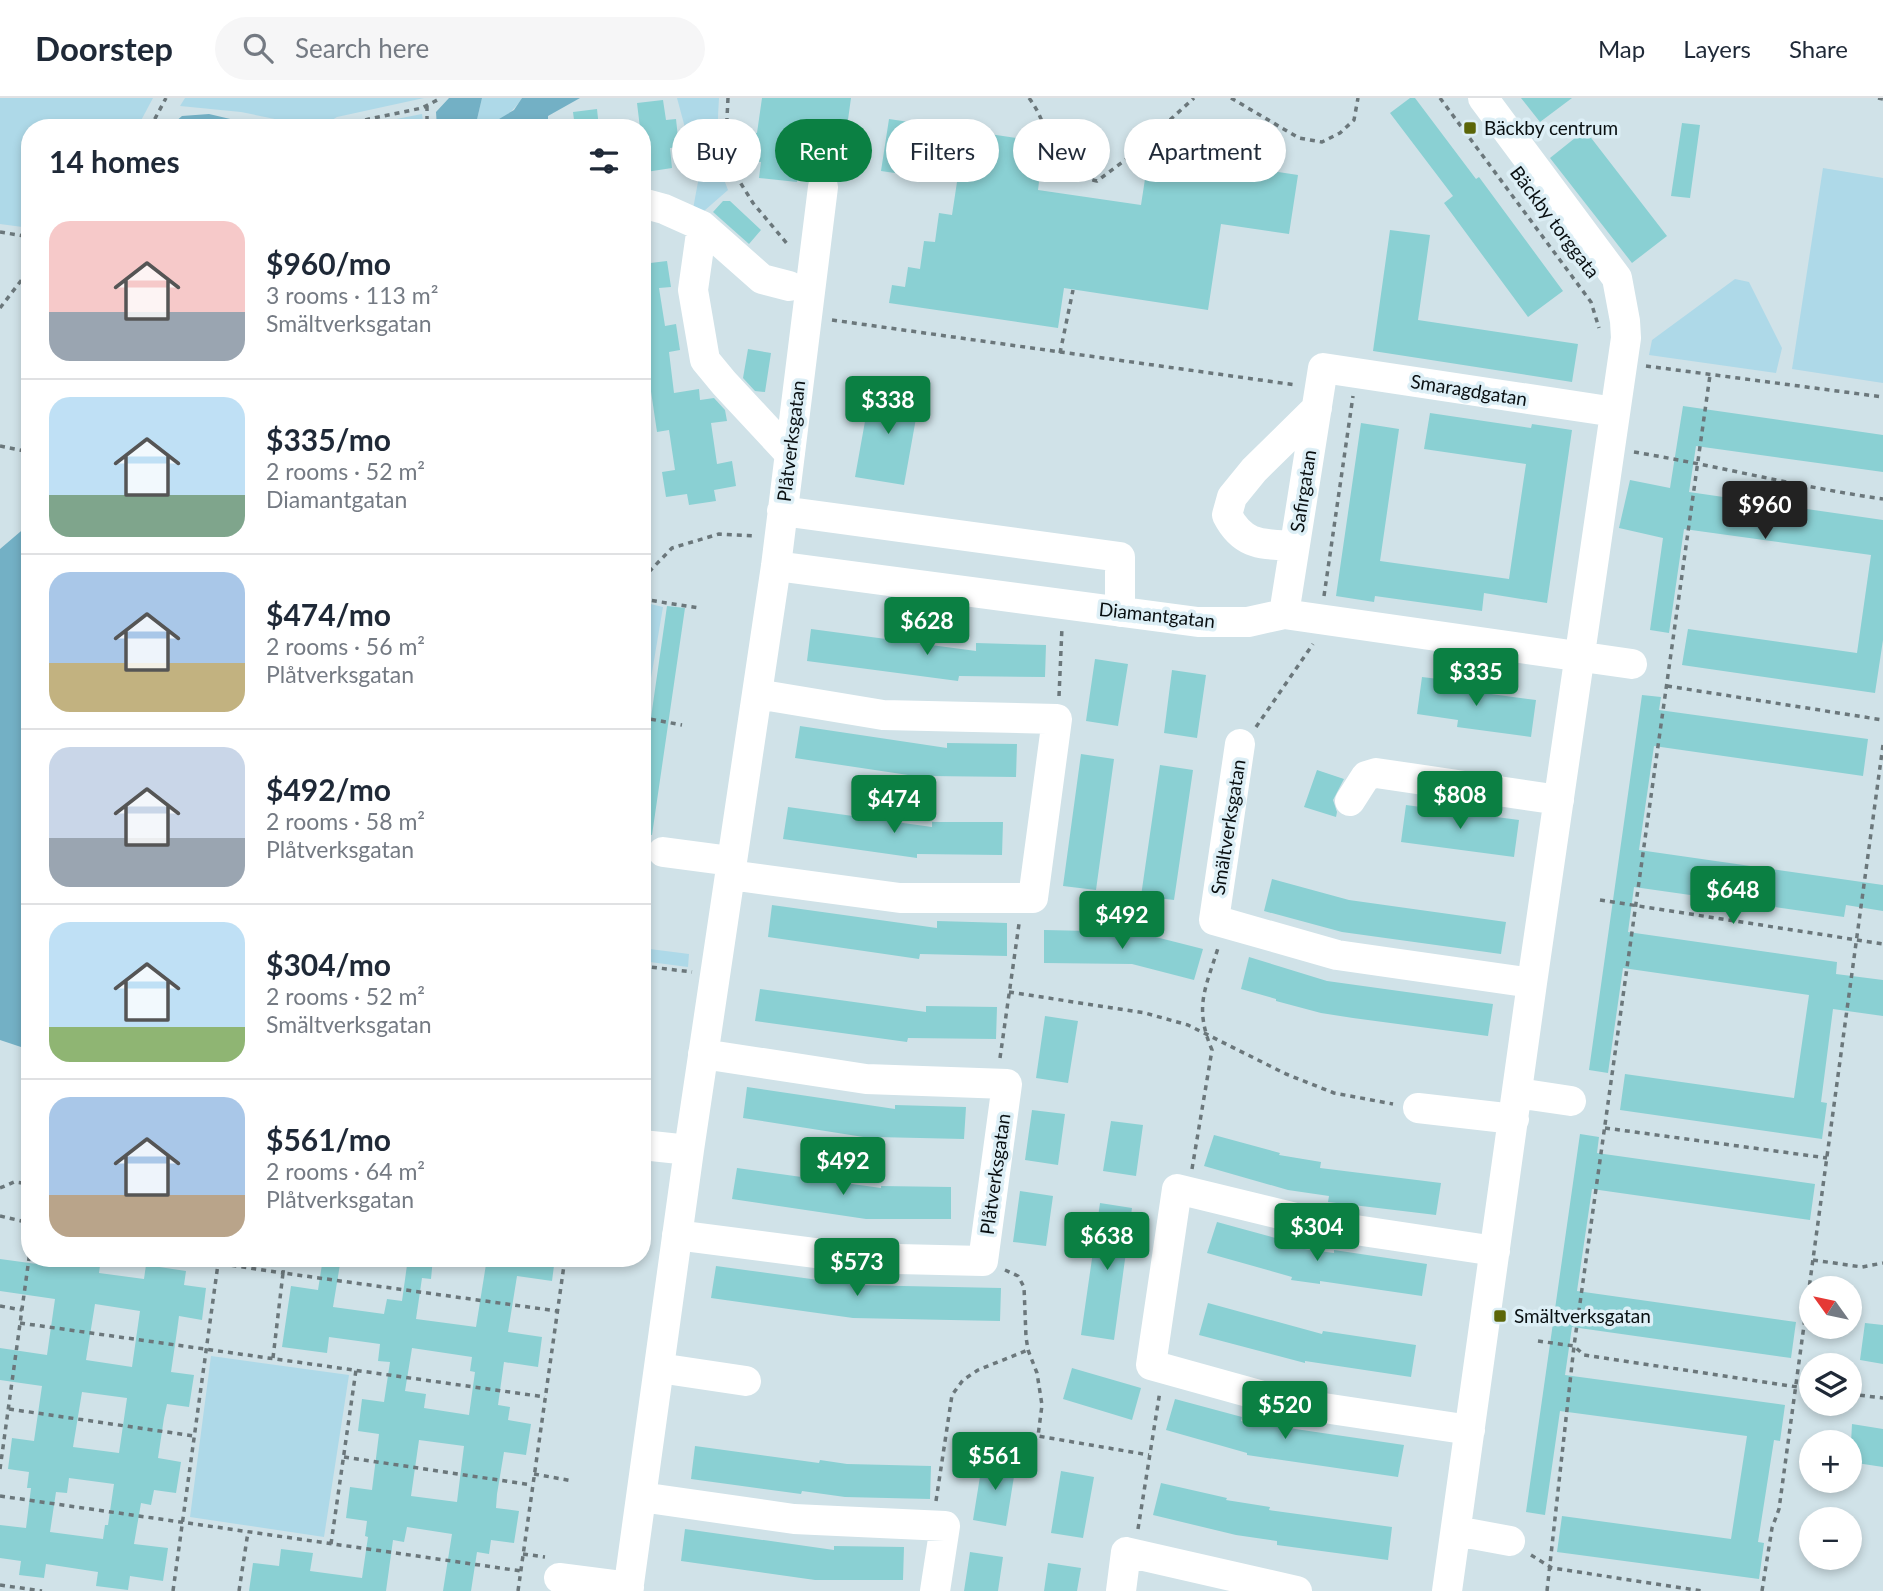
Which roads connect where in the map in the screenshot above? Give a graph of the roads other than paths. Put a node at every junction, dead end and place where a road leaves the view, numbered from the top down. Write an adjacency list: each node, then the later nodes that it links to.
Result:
1 (1462, 98): 7 (street, Bäckby torggata)
2 (1483, 98): 7 (street, Bäckby torggata)
3 (823, 187): 11 (street, Plåtverksgatan)
4 (651, 205): 5 (street)
5 (702, 226): 6 (street); 11 (street)
6 (789, 286)
7 (1624, 312): 10 (street, Bäckby torggata)
8 (1324, 368): 9 (street, Safirgatan); 10 (street, Smaragdgatan)
9 (1317, 408): 13 (street, Safirgatan); 13 (street)
10 (1615, 412): 17 (street)
11 (790, 454): 12 (street, Plåtverksgatan)
12 (782, 511): 14 (street, Plåtverksgatan); 15 (street)
13 (1294, 546): 16 (street, Safirgatan)
14 (777, 554): 15 (street, Diamantgatan); 19 (street, Plåtverksgatan)
15 (1120, 612): 16 (street, Diamantgatan)
16 (1284, 614): 17 (street, Diamantgatan)
17 (1579, 657): 18 (street, Diamantgatan); 21 (street)
18 (1632, 664)
19 (757, 694): 24 (street, Plåtverksgatan); 24 (street)
20 (1240, 744): 25 (street, Smältverksgatan)
21 (1559, 800): 22 (street); 25 (street)
22 (1350, 801)
23 (663, 852): 24 (street)
24 (731, 868): 26 (street, Plåtverksgatan)
25 (1532, 983): 28 (street)
26 (704, 1055): 31 (street, Plåtverksgatan); 32 (street, Plåtverksgatan)
27 (1572, 1101): 28 (street)
28 (1515, 1106): 29 (street); 33 (street)
29 (1418, 1108)
30 (651, 1146): 31 (street)
31 (689, 1150): 32 (street, Plåtverksgatan)
32 (677, 1235): 34 (street, Plåtverksgatan)
33 (1495, 1251): 36 (street); 36 (street)
34 (659, 1368): 35 (street); 37 (street, Plåtverksgatan)
35 (746, 1381)
36 (1470, 1430): 38 (street)
37 (641, 1497): 41 (street, Plåtverksgatan); 42 (street)
38 (1455, 1531): 39 (street); 45 (street)
39 (1510, 1541)
40 (554, 1567): 41 (street)
41 (628, 1589)
42 (935, 1591)
43 (1121, 1591): 44 (street)
44 (1297, 1591)
45 (1447, 1591)

